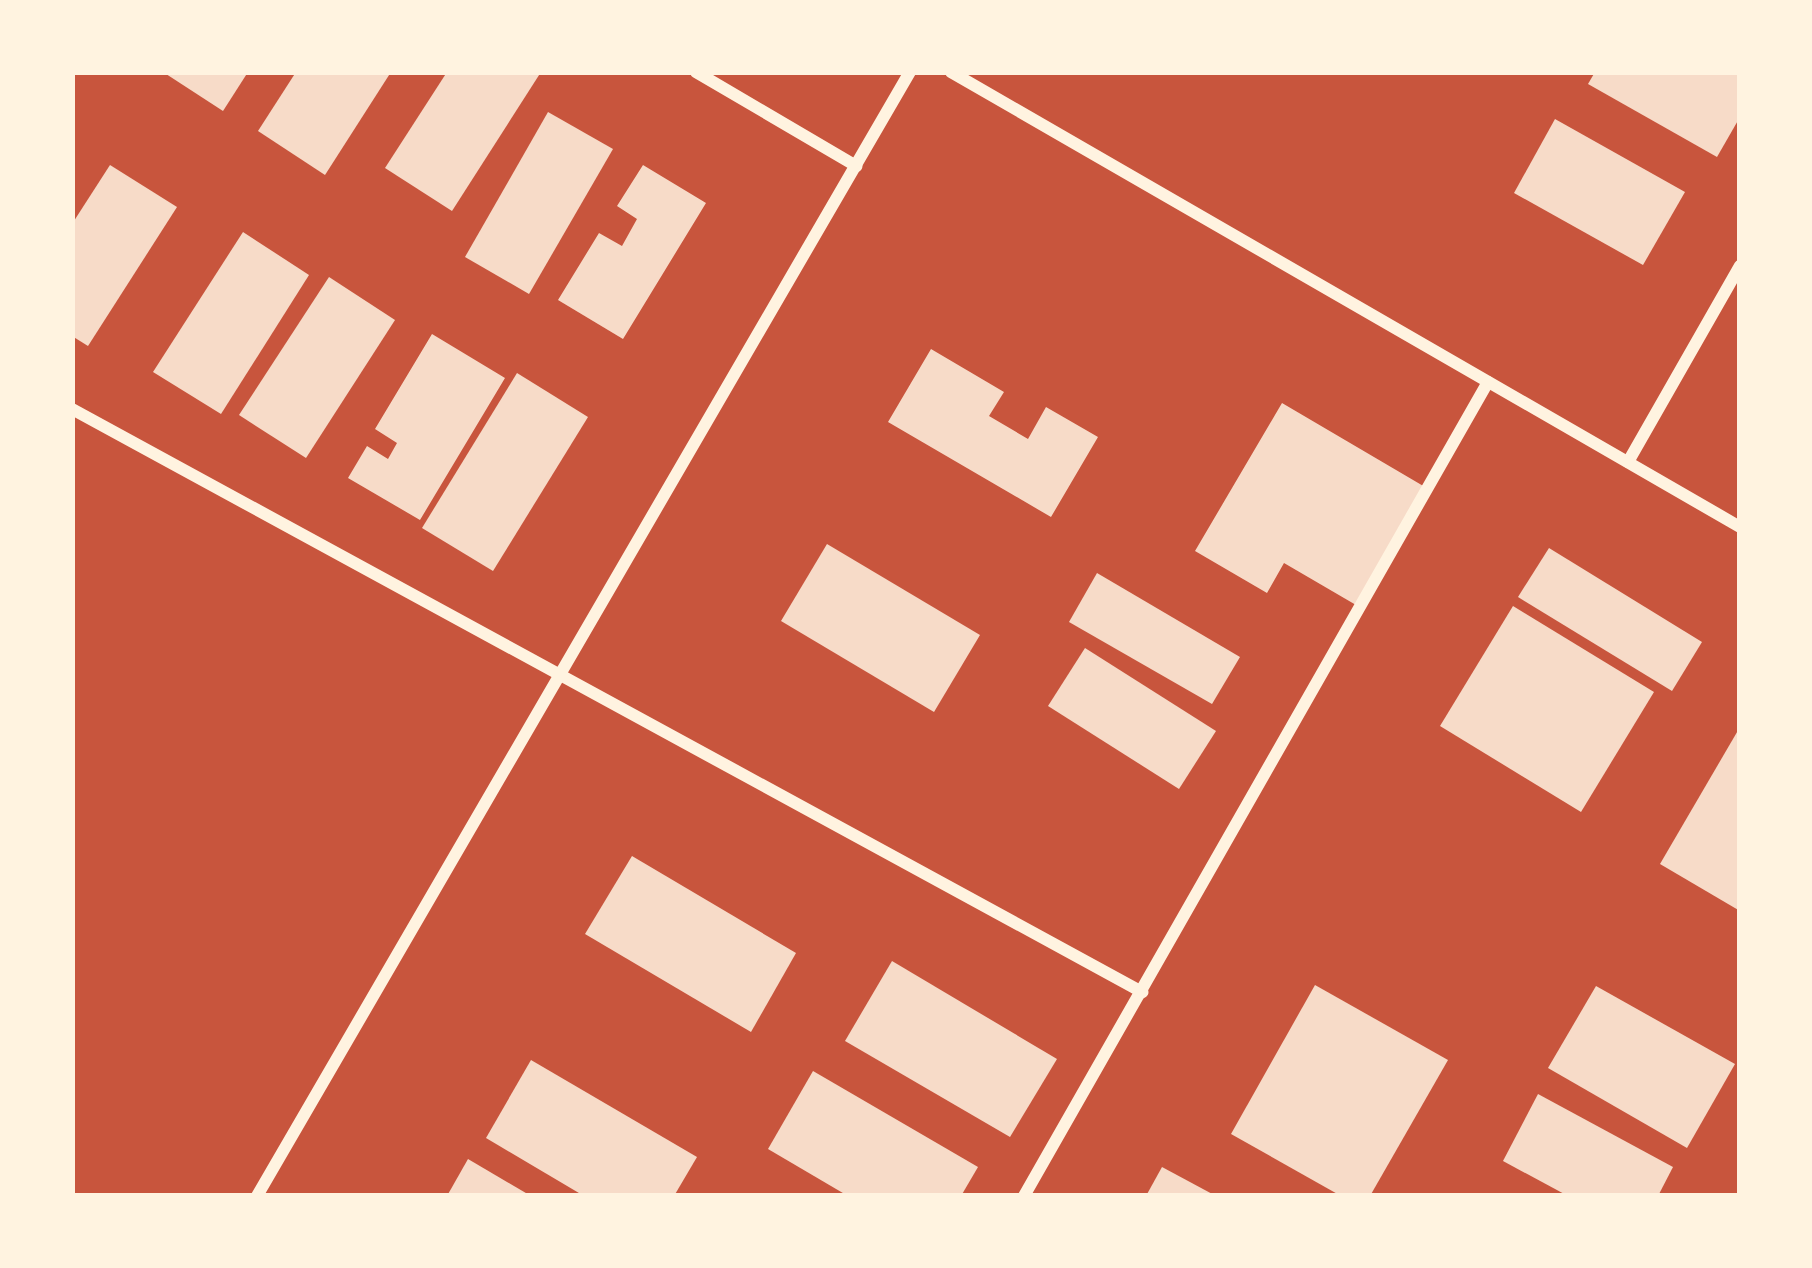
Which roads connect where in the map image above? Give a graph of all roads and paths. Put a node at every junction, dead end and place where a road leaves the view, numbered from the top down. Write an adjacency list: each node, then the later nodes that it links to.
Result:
1 (696, 72): 4 (street)
2 (910, 72): 4 (street)
3 (951, 72): 6 (street)
4 (856, 166): 10 (street)
5 (1740, 266): 8 (street)
6 (1489, 382): 8 (street); 11 (street)
7 (72, 409): 10 (street)
8 (1628, 462): 9 (street)
9 (1740, 527)
10 (560, 675): 11 (street); 12 (street)
11 (1142, 992): 13 (street)
12 (257, 1196)
13 (1024, 1196)

